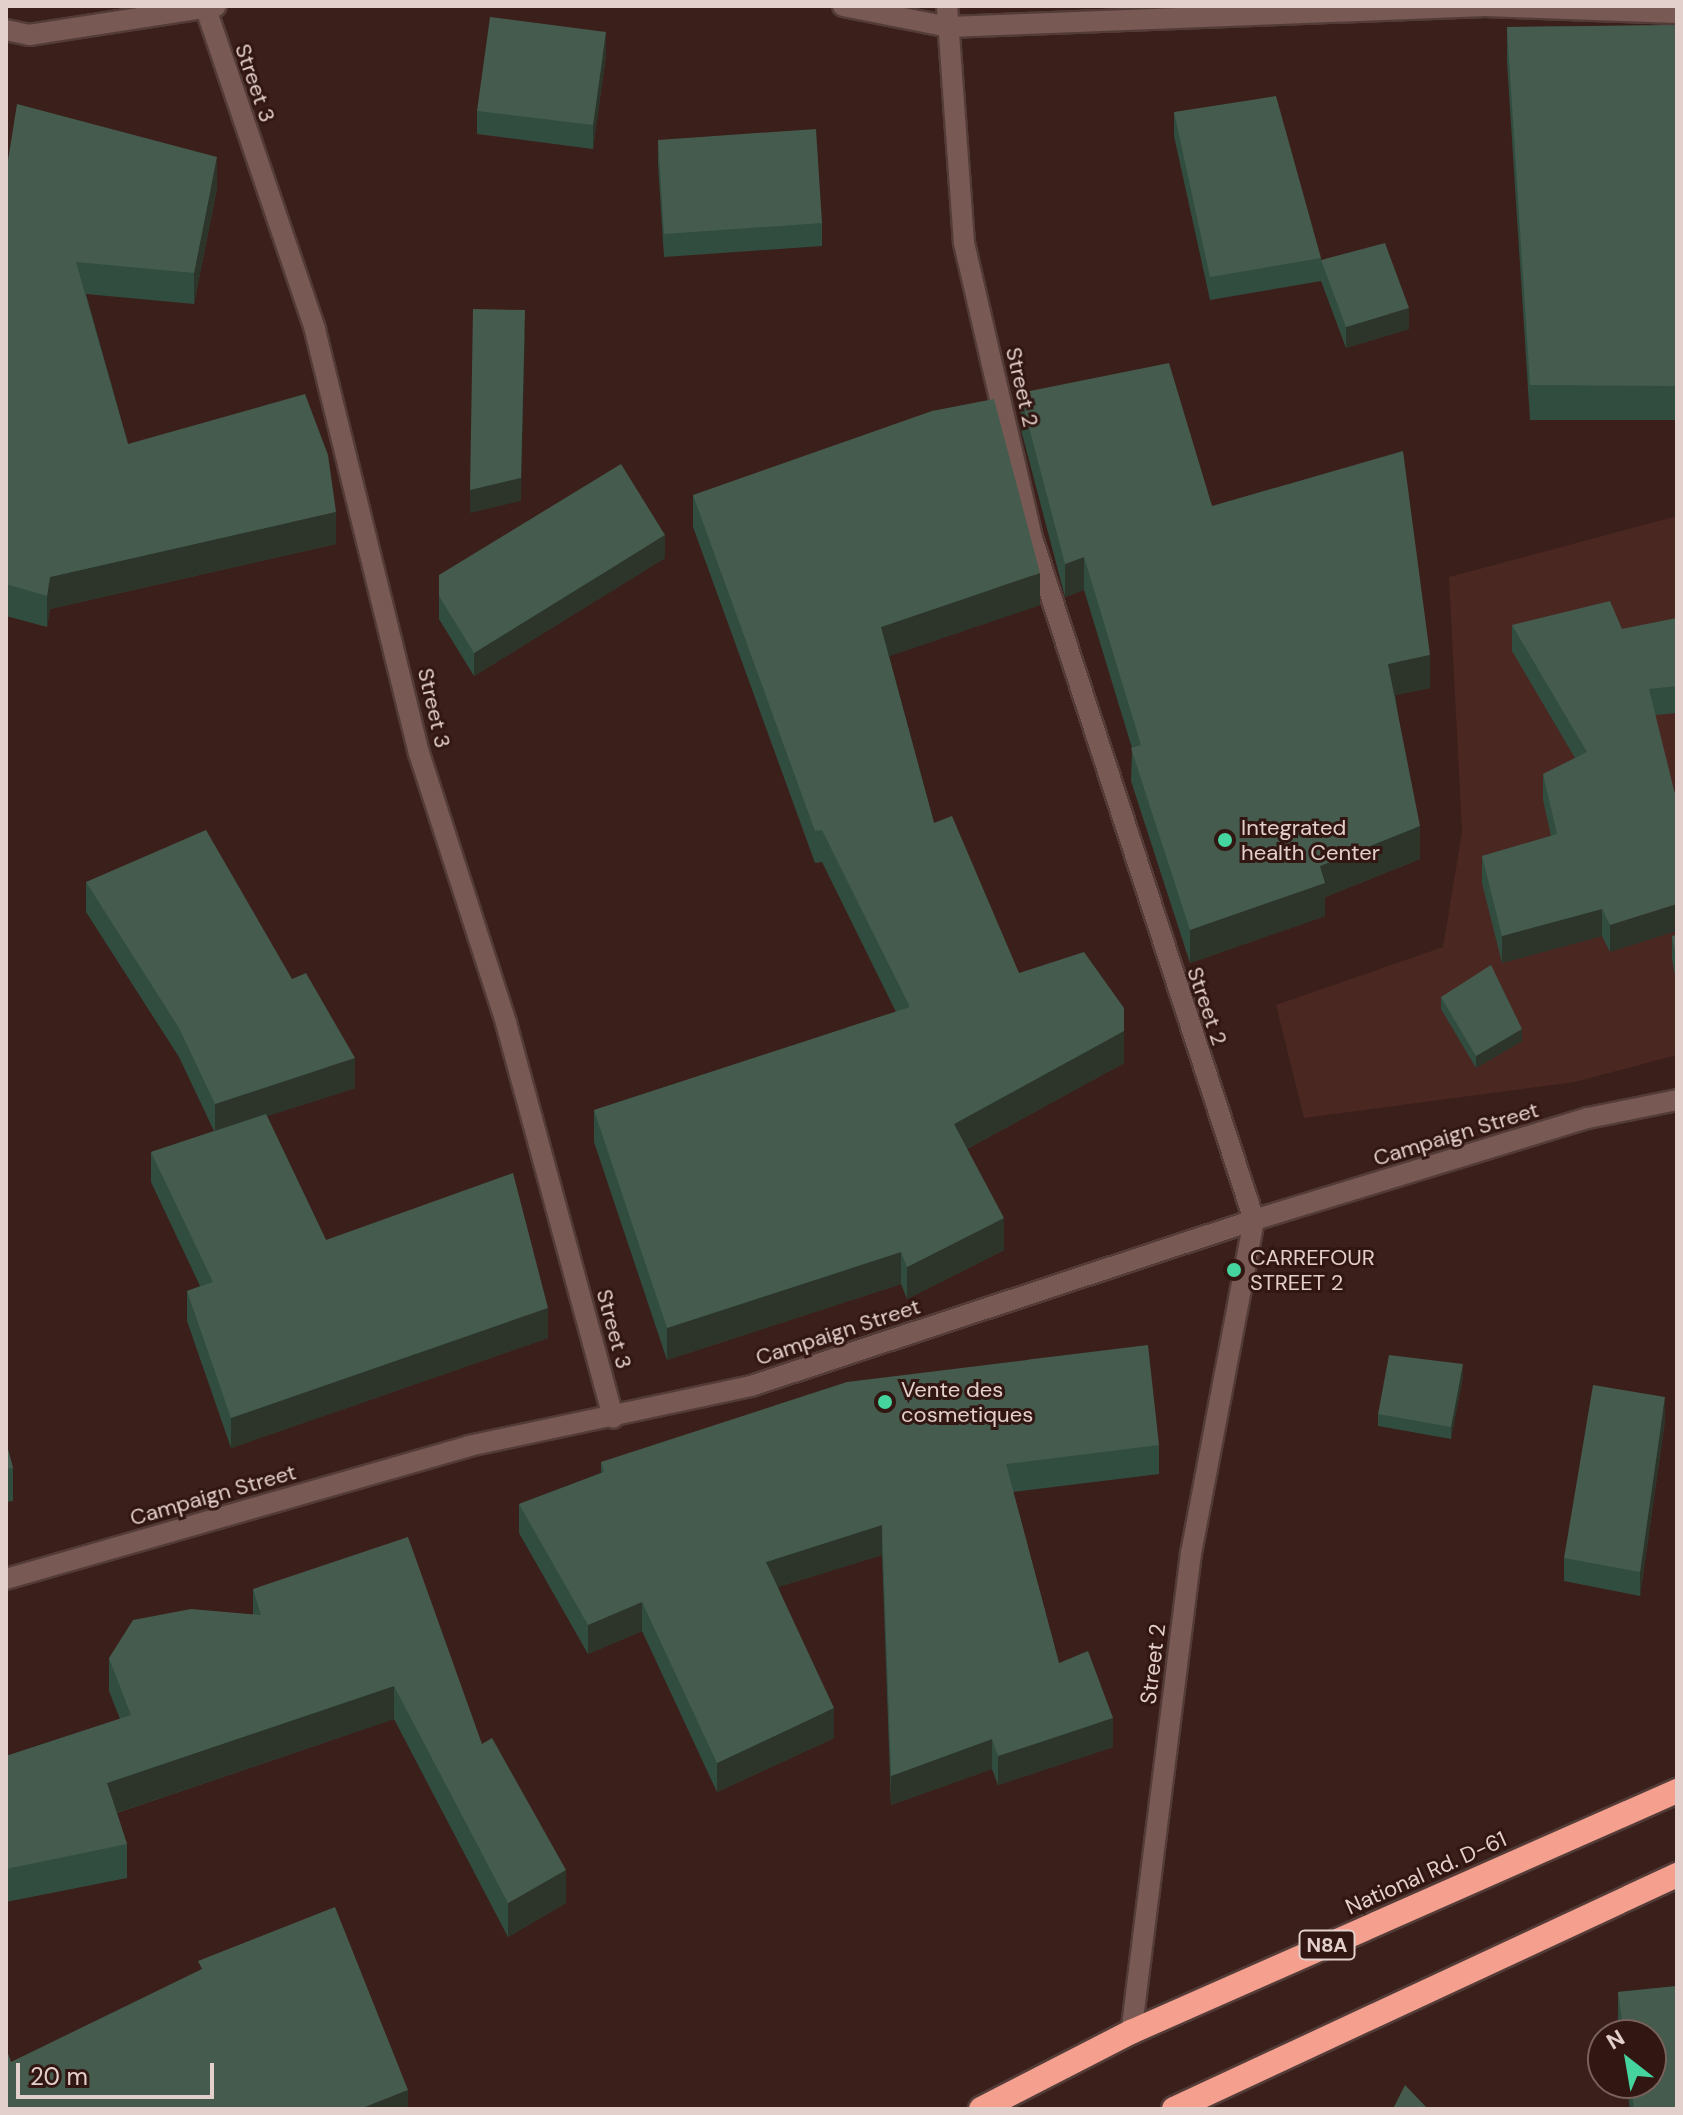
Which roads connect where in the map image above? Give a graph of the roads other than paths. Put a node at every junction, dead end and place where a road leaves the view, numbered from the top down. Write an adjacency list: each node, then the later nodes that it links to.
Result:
1 (843, 6): 5 (street)
2 (947, 6): 5 (street, Street 2)
3 (209, 7): 6 (street); 9 (street, Street 3)
4 (1677, 13): 5 (street)
5 (949, 27): 8 (street, Street 2)
6 (6, 30)
7 (1677, 1100): 8 (street, Campaign Street)
8 (1254, 1220): 9 (street, Campaign Street); 13 (street, Street 2)
9 (613, 1418): 10 (street, Campaign Street)
10 (6, 1579)
11 (1677, 1791): 13 (highway, National Rd. D-61 / N8A)
12 (1677, 1875): 15 (highway)
13 (1131, 2032): 14 (highway, National Rd. D-61 / N8A)
14 (981, 2109)
15 (1174, 2109)

